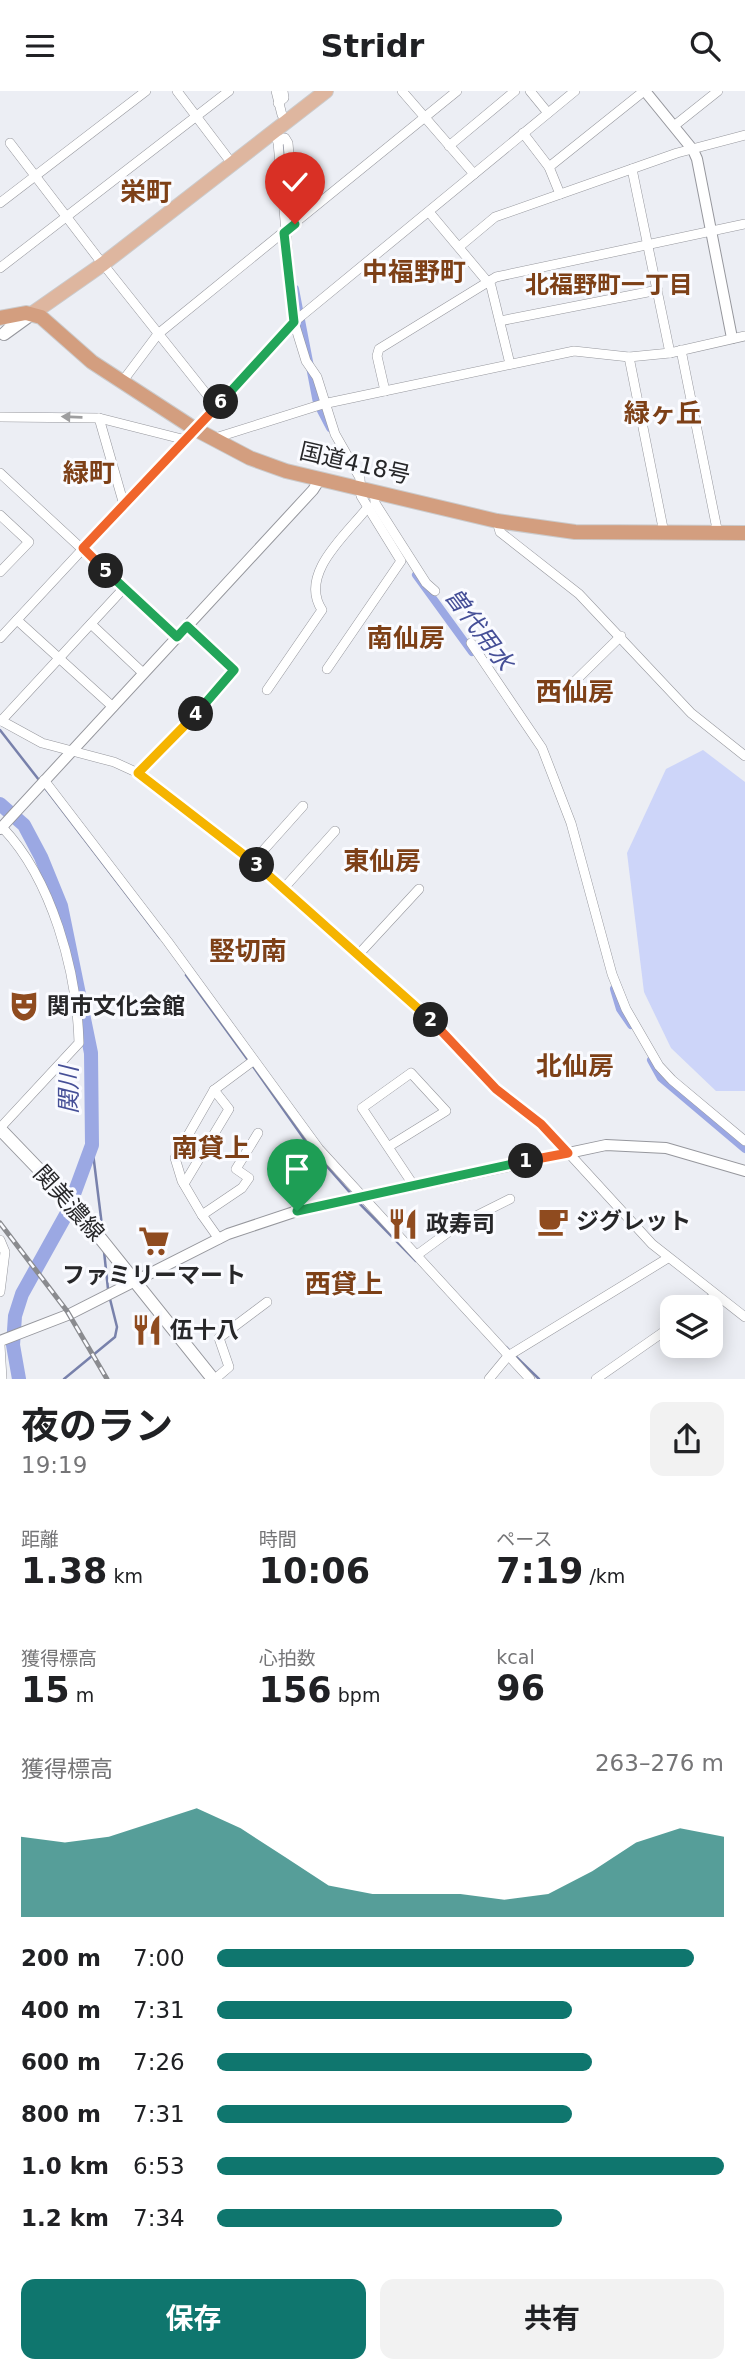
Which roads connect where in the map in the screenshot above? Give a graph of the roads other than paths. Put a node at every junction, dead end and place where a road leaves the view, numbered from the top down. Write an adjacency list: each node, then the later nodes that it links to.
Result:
1 (146, 91): 30 (street)
2 (177, 91): 17 (street)
3 (229, 91): 17 (street)
4 (276, 91): 15 (street)
5 (284, 91): 15 (street)
6 (311, 91): 15 (main road)
7 (326, 91): 22 (main road)
8 (402, 91): 18 (street)
9 (457, 91): 18 (street)
10 (515, 91): 24 (street)
11 (530, 91): 16 (street)
12 (575, 91): 16 (street)
13 (645, 91): 19 (street); 27 (street)
14 (718, 91): 19 (street)
15 (280, 109): 26 (main road)
16 (548, 113): 20 (street)
17 (196, 116): 26 (street); 34 (street)
18 (424, 118): 24 (street); 35 (street)
19 (674, 126): 25 (street)
20 (523, 133): 27 (street); 29 (street)
21 (745, 135): 25 (street)
22 (276, 137): 35 (street); 38 (street); 41 (main road)
23 (10, 143): 30 (street)
24 (449, 146): 29 (street)
25 (693, 150): 28 (street); 37 (street)
26 (227, 157): 41 (main road)
27 (549, 167): 31 (street)
28 (632, 169): 31 (street); 39 (street)
29 (474, 174): 33 (street)
30 (35, 176): 32 (street); 34 (street)
31 (560, 194): 40 (street)
32 (0, 203)
33 (429, 212): 40 (street); 48 (street)
34 (66, 216): 41 (street); 42 (street)
35 (295, 224): 38 (street)
36 (745, 224): 37 (street)
37 (710, 231): 39 (street); 52 (street)
38 (284, 233): 48 (street); 49 (street)
39 (649, 246): 43 (street); 44 (street)
40 (460, 247): 43 (street)
41 (100, 261): 45 (main road); 49 (street)
42 (0, 268)
43 (487, 281): 47 (street); 58 (street)
44 (658, 290): 47 (street); 54 (street)
45 (29, 313): 46 (highway); 51 (main road); 57 (highway, 国道418号)
46 (0, 318)
47 (500, 321): 56 (street)
48 (294, 322): 59 (street); 60 (street)
49 (158, 334): 57 (street); 60 (street)
50 (745, 335): 52 (street)
51 (2, 336)
52 (732, 338): 53 (street)
53 (681, 350): 54 (street); 74 (street)
54 (670, 353): 55 (street)
55 (629, 357): 56 (street); 72 (street)
56 (510, 364): 58 (street)
57 (122, 382): 63 (highway, 国道418号)
58 (385, 391): 59 (street)
59 (323, 404): 64 (street); 67 (street)
60 (216, 407): 63 (street)
61 (0, 417): 62 (street, one-way to 61)
62 (99, 418): 63 (street); 68 (street)
63 (191, 434): 64 (highway, 国道418号); 68 (street)
64 (212, 439): 66 (highway, 国道418号)
65 (0, 473): 75 (street)
66 (320, 479): 67 (highway, 国道418号); 81 (street)
67 (367, 489): 69 (street); 71 (highway, 国道418号); 78 (street)
68 (124, 505): 75 (street)
69 (368, 507): 87 (street); 90 (street)
70 (0, 515): 76 (street)
71 (497, 521): 72 (highway, 国道418号); 82 (street)
72 (664, 533): 74 (highway, 国道418号)
73 (745, 533): 74 (highway, 国道418号)
74 (718, 534)
75 (83, 548): 77 (street); 79 (street)
76 (0, 572)
77 (124, 588): 80 (street); 83 (street)
78 (435, 591)
79 (17, 620): 84 (street); 86 (street)
80 (91, 624): 86 (street); 88 (street)
81 (187, 626): 83 (street); 95 (street)
82 (621, 636): 89 (street); 94 (street)
83 (177, 637): 88 (street)
84 (0, 638)
85 (471, 643): 108 (street)
86 (59, 659): 91 (street); 92 (street)
87 (327, 669)
88 (143, 673): 91 (street)
89 (570, 686)
90 (267, 690)
91 (113, 707): 93 (street)
92 (1, 721): 93 (street)
93 (72, 750): 95 (street); 96 (street)
94 (745, 755)
95 (138, 773): 100 (street)
96 (44, 780): 98 (street); 104 (street)
97 (303, 806): 100 (street)
98 (2, 823): 106 (street)
99 (335, 831): 101 (street)
100 (253, 862): 101 (street)
101 (284, 888): 103 (street)
102 (419, 889): 103 (street)
103 (358, 955): 110 (street)
104 (253, 1061): 105 (street); 114 (street)
105 (214, 1090): 112 (street); 112 (street)
106 (0, 1129): 121 (main road, 関美濃線)
107 (258, 1133): 116 (street)
108 (745, 1141)
109 (388, 1147): 109 (street); 113 (street)
110 (568, 1153): 111 (street); 113 (street); 120 (street)
111 (745, 1171)
112 (184, 1184): 116 (street)
113 (414, 1186): 114 (street)
114 (362, 1197): 117 (street); 119 (street)
115 (510, 1199): 119 (street)
116 (202, 1215): 117 (street)
117 (219, 1239): 121 (street)
118 (0, 1240): 122 (street)
119 (417, 1255): 129 (street)
120 (667, 1258): 123 (street); 129 (street)
121 (135, 1280): 128 (street); 131 (main road, 関美濃線)
122 (0, 1293)
123 (716, 1295)
124 (723, 1300): 126 (street)
125 (267, 1302): 131 (street)
126 (745, 1317)
127 (660, 1334): 134 (street)
128 (0, 1343): 130 (street)
129 (508, 1356): 132 (street); 133 (street)
130 (2, 1379)
131 (214, 1379)
132 (489, 1379)
133 (530, 1379)
134 (596, 1379)

